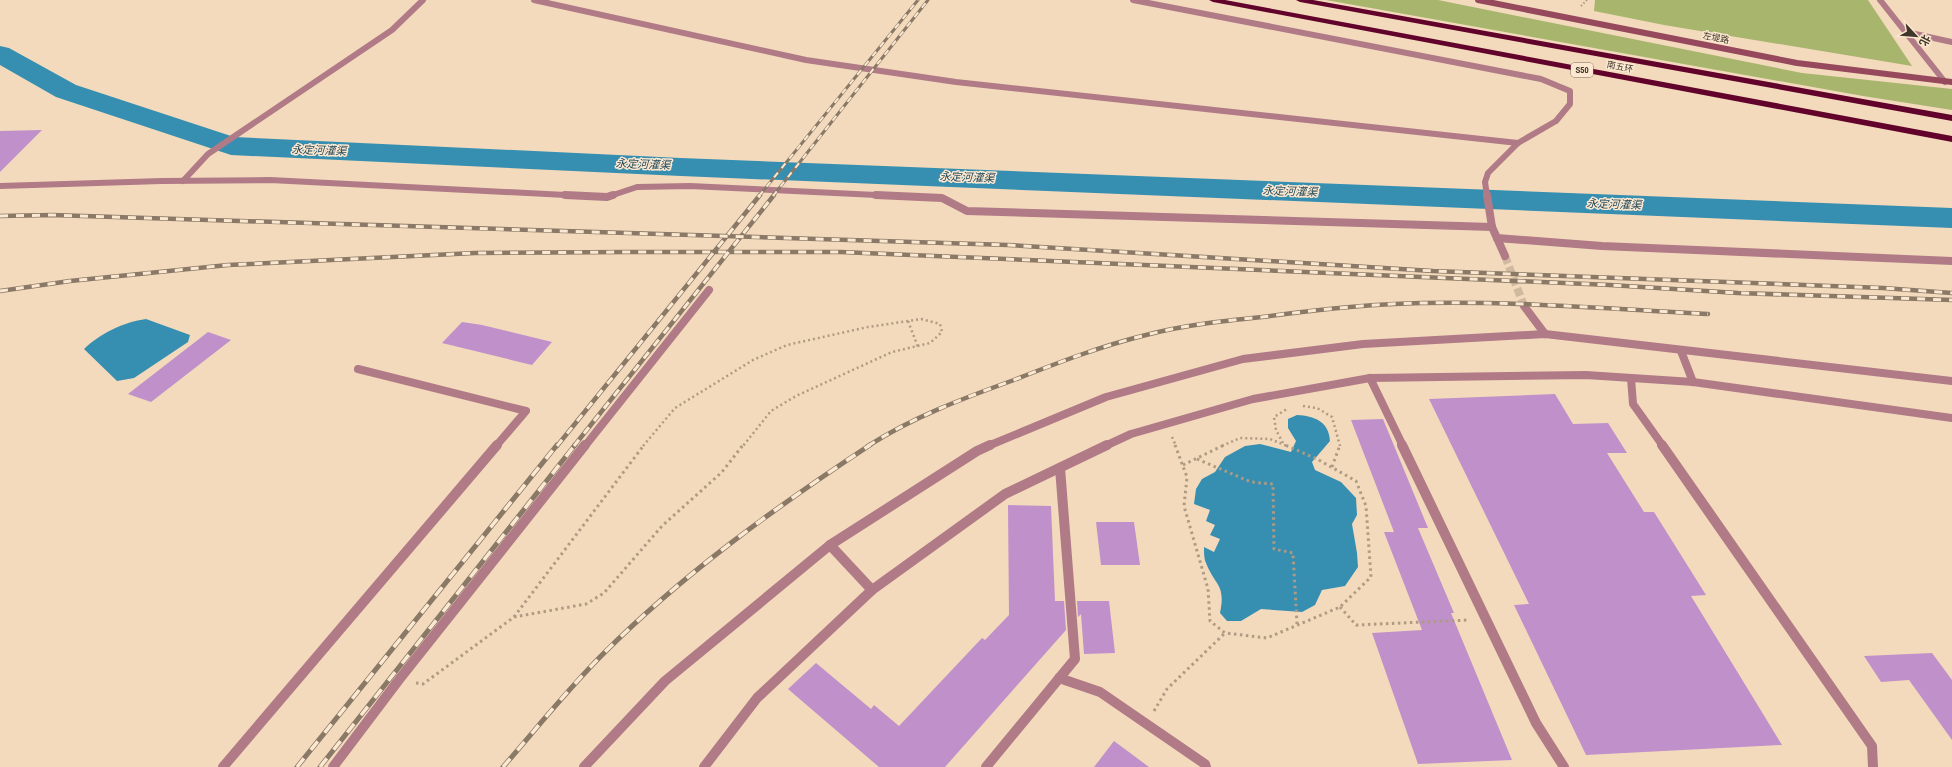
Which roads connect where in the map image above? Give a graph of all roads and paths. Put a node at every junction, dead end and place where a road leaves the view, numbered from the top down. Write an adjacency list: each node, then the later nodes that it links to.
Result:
1 (423, 0): 15 (street)
2 (534, 0): 14 (street)
3 (1133, 0): 14 (street)
4 (1213, 0): 13 (highway, 南五环 / S50)
5 (1300, 0): 12 (highway, 南五环 / S50)
6 (1478, 0): 10 (main road, 左堤路)
7 (1880, 0): 8 (street)
8 (1906, 32): 9 (street); 10 (street)
9 (1952, 42)
10 (1945, 82): 11 (main road, 左堤路)
11 (1952, 82)
12 (1952, 118)
13 (1952, 139)
14 (1518, 143): 17 (street)
15 (183, 181): 16 (street); 17 (street)
16 (0, 186)
17 (1492, 227): 18 (street)
18 (1497, 238): 19 (street); 20 (street)
19 (1505, 256)
20 (1952, 261)
21 (709, 290): 49 (street)
22 (1524, 306): 24 (street)
23 (908, 321): 25 (path); 25 (path); 44 (path)
24 (1545, 334): 26 (street); 41 (street)
25 (918, 347): 44 (path)
26 (1681, 351): 30 (street); 31 (street)
27 (358, 369): 51 (street)
28 (1370, 378): 29 (street); 35 (street); 45 (street)
29 (1631, 378): 31 (street); 58 (street)
30 (1952, 381)
31 (1693, 382): 34 (street)
32 (1293, 405): 36 (path)
33 (1301, 406): 39 (path)
34 (1952, 418)
35 (1168, 423): 38 (path); 40 (street)
36 (1283, 443): 37 (path); 39 (path)
37 (1196, 459): 38 (path); 46 (path)
38 (1183, 465): 47 (path)
39 (1332, 467): 43 (path)
40 (1060, 468): 42 (street); 48 (street)
41 (830, 545): 42 (street); 53 (street)
42 (872, 590): 54 (street)
43 (1340, 607): 45 (path); 46 (path)
44 (514, 617): 49 (path)
45 (1486, 619): 57 (street)
46 (1296, 624): 47 (path)
47 (1225, 633): 50 (path)
48 (1059, 678): 50 (street); 55 (street)
49 (398, 681): 52 (street)
50 (1147, 724): 56 (street)
51 (223, 767)
52 (333, 767)
53 (584, 767)
54 (704, 767)
55 (986, 767)
56 (1206, 767)
57 (1564, 767)
58 (1873, 767)

